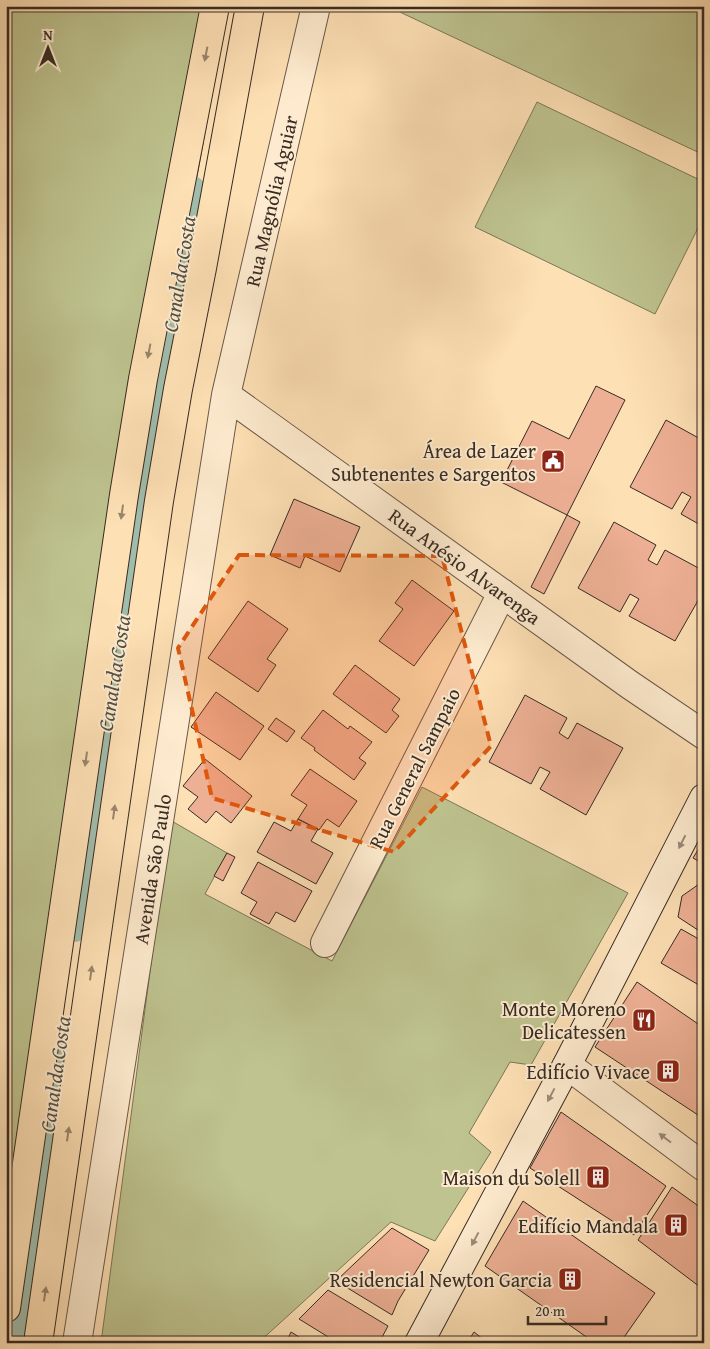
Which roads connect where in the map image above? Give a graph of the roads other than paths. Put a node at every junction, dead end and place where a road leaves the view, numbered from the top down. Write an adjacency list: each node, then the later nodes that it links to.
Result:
1 (215, 6): 11 (main road, one-way to 11)
2 (250, 6): 12 (main road, one-way to 2)
3 (316, 6): 4 (street, Rua Magnólia Aguiar)
4 (226, 395): 5 (street, Rua Anésio Alvarenga); 13 (street, Avenida São Paulo)
5 (502, 593): 6 (street, Rua Anésio Alvarenga); 8 (street, Rua General Sampaio)
6 (704, 735)
7 (704, 798): 9 (street, one-way to 9)
8 (325, 943)
9 (567, 1064): 10 (street, one-way to 9); 14 (street, one-way to 14)
10 (704, 1167)
11 (6, 1308)
12 (38, 1343)
13 (77, 1343)
14 (419, 1343)

